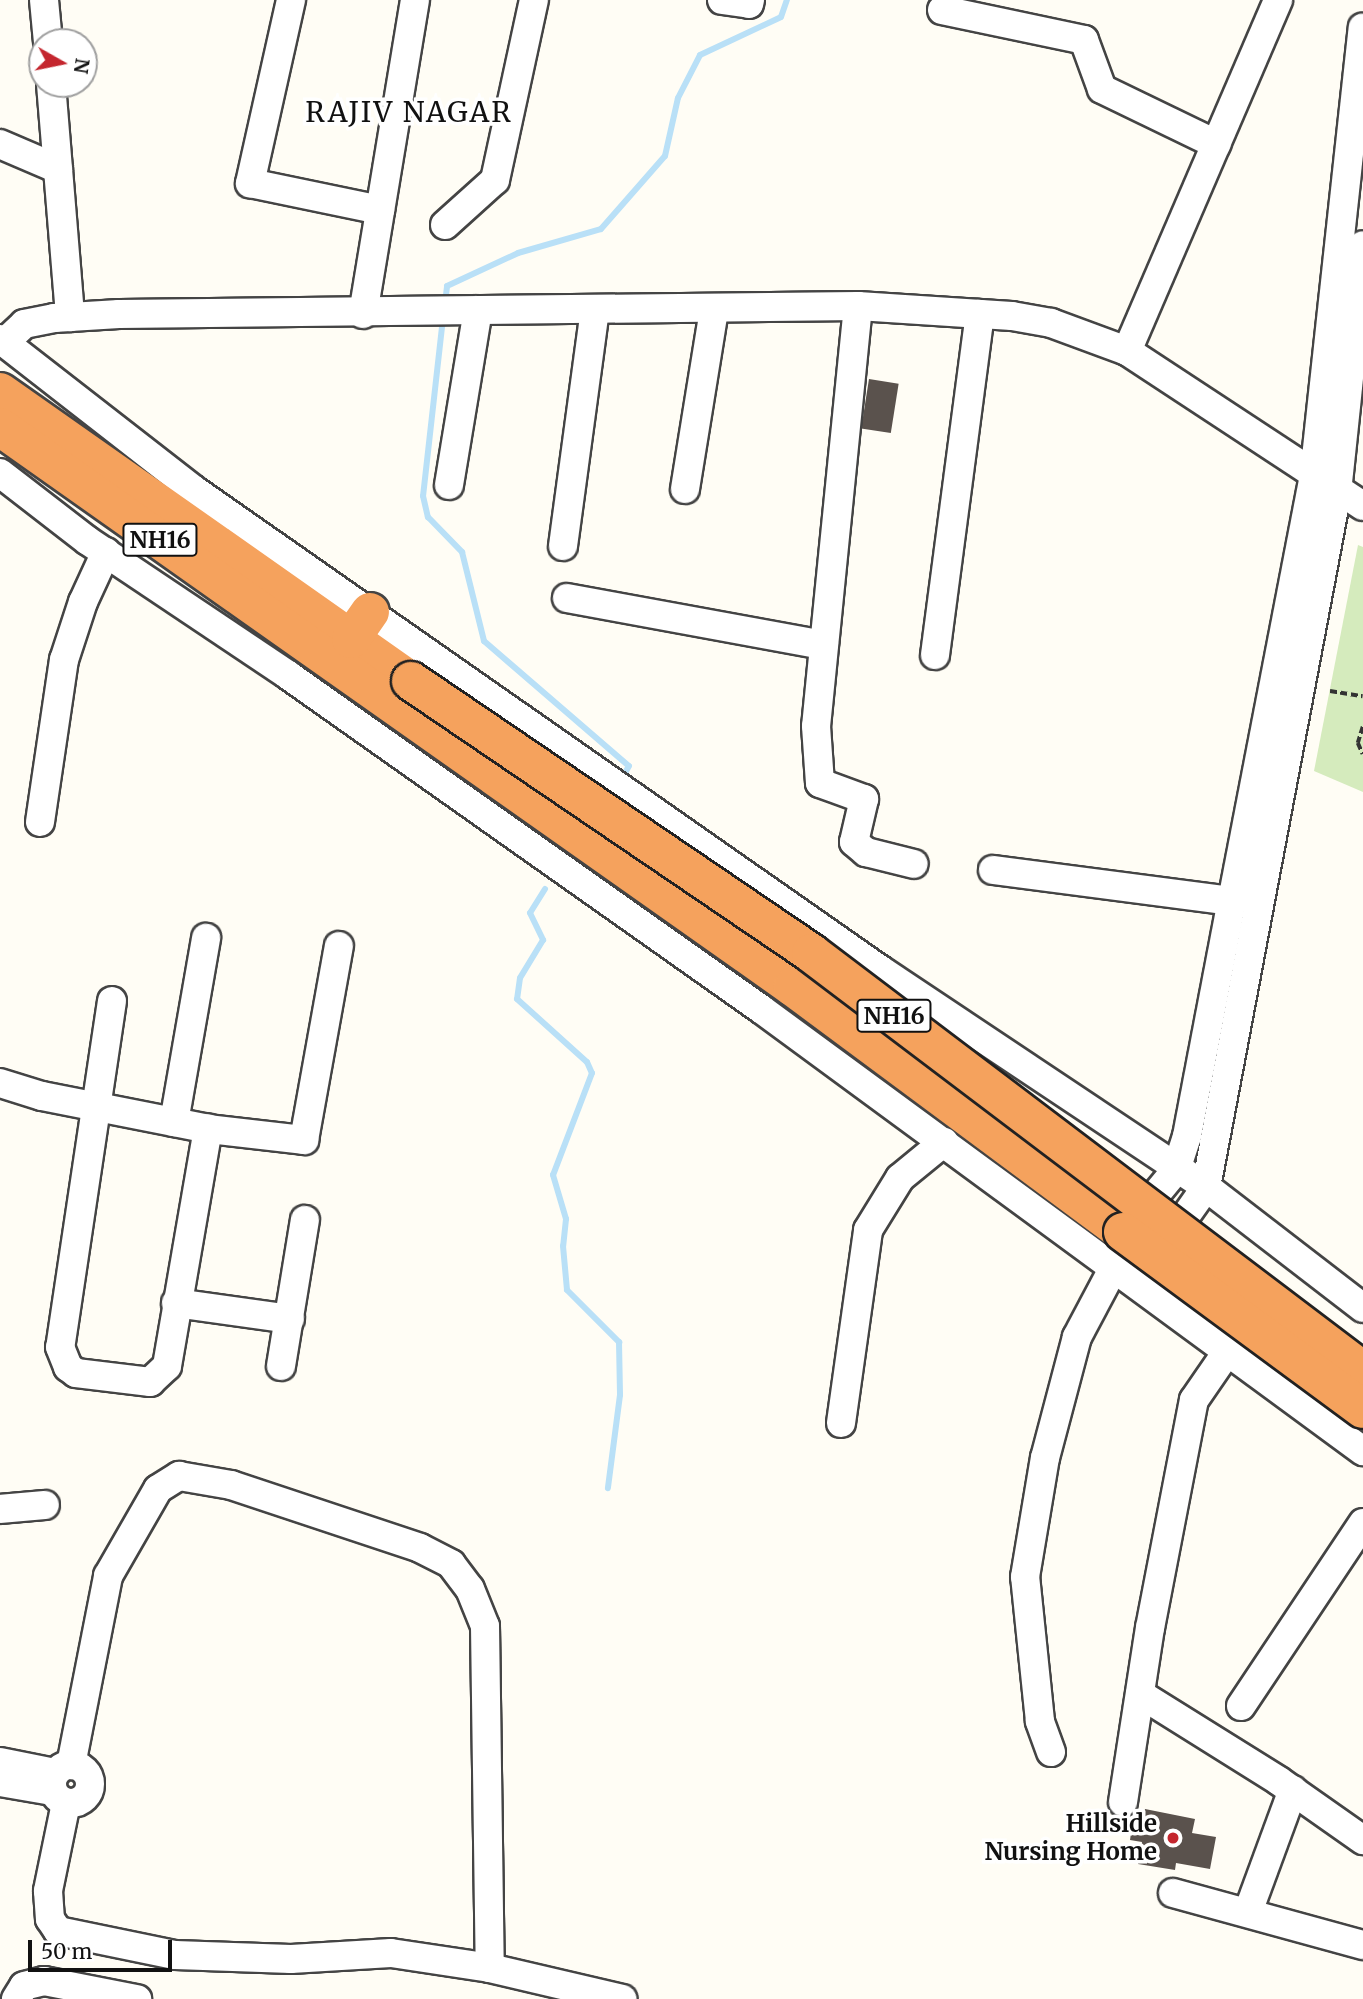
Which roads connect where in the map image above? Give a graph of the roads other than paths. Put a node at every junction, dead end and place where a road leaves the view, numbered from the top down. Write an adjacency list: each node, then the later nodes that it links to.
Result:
1 (44, 0): 9 (street)
2 (291, 0): 16 (street)
3 (415, 0): 16 (street)
4 (534, 0): 15 (street)
5 (722, 0): 6 (street)
6 (750, 0)
7 (1278, 0): 13 (street)
8 (942, 10): 13 (street)
9 (47, 28)
10 (1363, 28): 32 (street)
11 (52, 98): 14 (street)
12 (0, 144): 14 (street)
13 (1216, 144): 28 (street)
14 (58, 169): 26 (street)
15 (495, 180): 17 (street); 18 (street)
16 (380, 210): 24 (street)
17 (477, 222)
18 (445, 225)
19 (1363, 245): 35 (street)
20 (858, 306): 21 (street); 25 (street); 41 (street)
21 (714, 309): 23 (street); 34 (street)
22 (472, 310): 23 (street); 24 (street); 33 (street)
23 (595, 310): 37 (street)
24 (363, 314): 26 (street)
25 (980, 314): 28 (street); 42 (street)
26 (70, 317): 27 (street)
27 (2, 340): 40 (street)
28 (1127, 351): 32 (street)
29 (0, 392): 40 (highway, NH16)
30 (6, 431): 43 (highway, NH16)
31 (0, 473): 38 (street)
32 (1314, 476): 35 (street); 48 (street)
33 (449, 485)
34 (685, 489)
35 (1337, 492): 36 (street); 58 (street)
36 (1363, 506)
37 (563, 545)
38 (106, 552): 43 (street); 45 (street)
39 (567, 598): 41 (street)
40 (360, 626): 44 (highway, NH16); 57 (street)
41 (824, 645): 46 (street)
42 (935, 654)
43 (297, 661): 44 (highway, NH16); 56 (street)
44 (401, 693): 67 (highway, NH16, bridge); 68 (highway, NH16, bridge)
45 (40, 822)
46 (914, 864)
47 (993, 870): 48 (street)
48 (1233, 901): 57 (street)
49 (206, 938): 54 (street)
50 (339, 946): 55 (street)
51 (112, 1001): 53 (street)
52 (0, 1083): 53 (street)
53 (93, 1107): 54 (street); 62 (street)
54 (174, 1122): 55 (street)
55 (208, 1129): 62 (street)
56 (944, 1143): 60 (street); 69 (street)
57 (1176, 1170): 58 (street); 60 (street)
58 (1206, 1187): 61 (street); 63 (street)
59 (304, 1220): 64 (street)
60 (1107, 1265): 61 (street); 76 (street)
61 (1136, 1286): 65 (street)
62 (176, 1303): 64 (street)
63 (1363, 1308)
64 (290, 1319): 66 (street)
65 (1227, 1352): 70 (street); 74 (street)
66 (281, 1366)
67 (1363, 1371)
68 (1363, 1409)
69 (841, 1423)
70 (1363, 1451)
71 (45, 1505): 72 (street)
72 (0, 1509)
73 (1363, 1523): 75 (street)
74 (1140, 1694): 80 (street); 81 (street)
75 (1241, 1706)
76 (1051, 1752)
77 (0, 1762): 79 (street)
78 (0, 1782): 79 (street)
79 (61, 1783): 86 (street); 86 (street)
80 (1293, 1790): 82 (street); 84 (street)
81 (1123, 1802)
82 (1363, 1840)
83 (1173, 1893): 84 (street)
84 (1248, 1912): 85 (street)
85 (1363, 1945)
86 (490, 1968): 89 (street)
87 (16, 1999): 88 (street)
88 (137, 1999)
89 (622, 1999)

